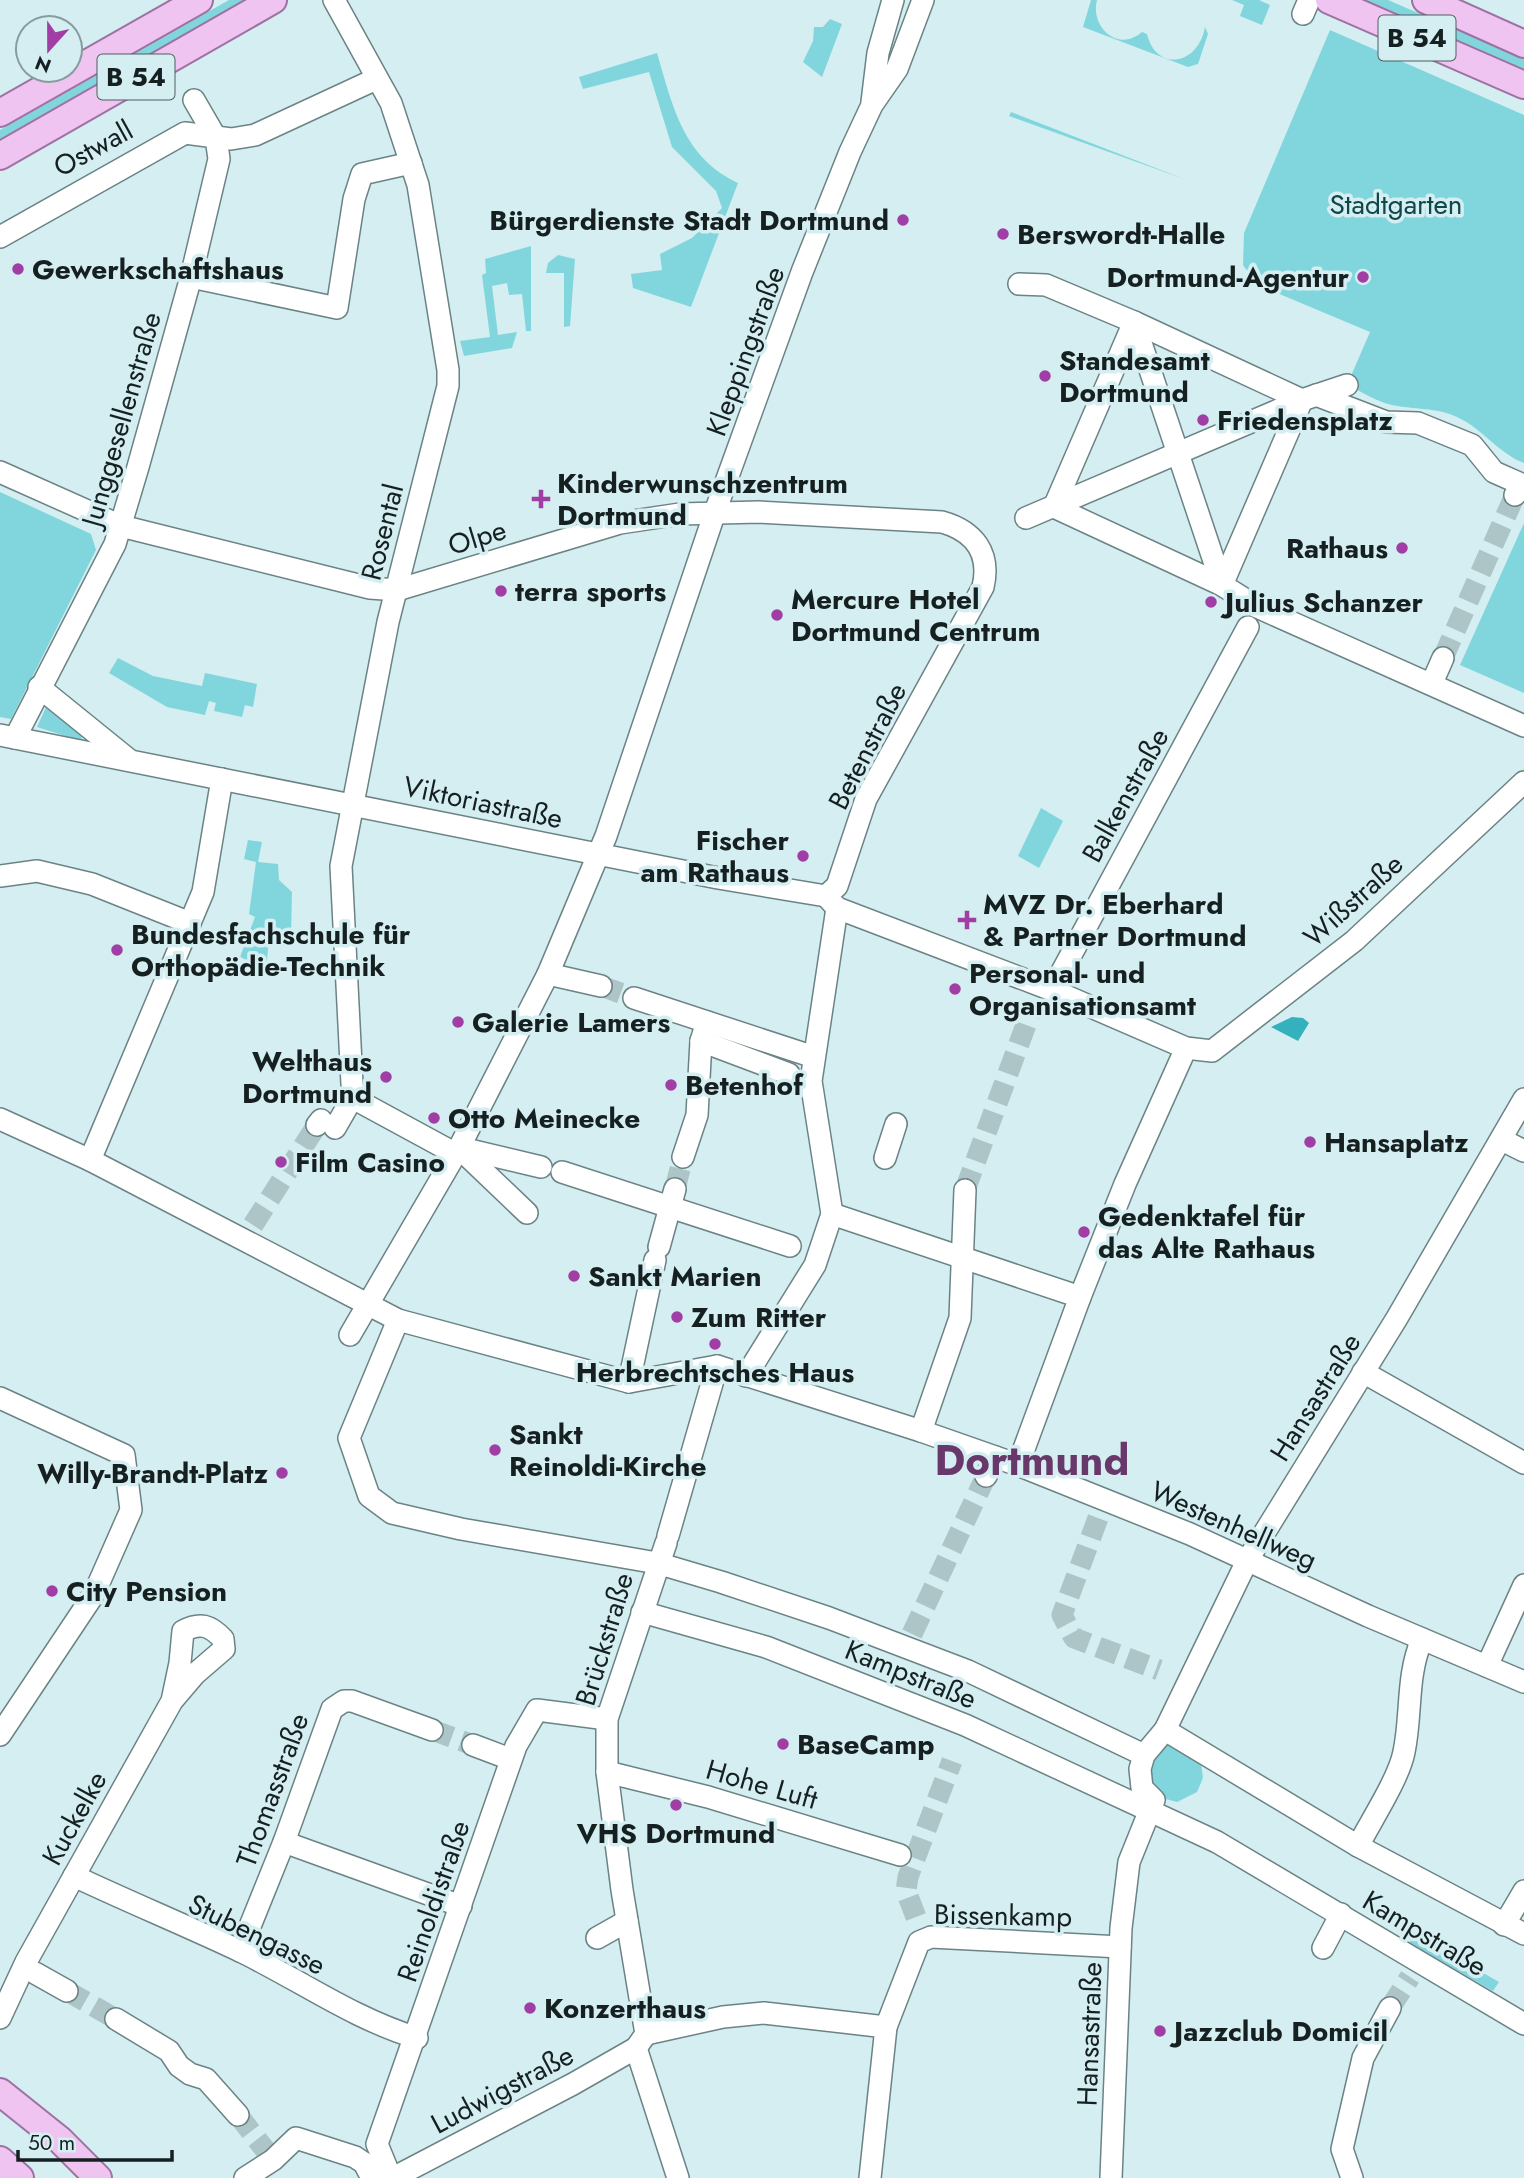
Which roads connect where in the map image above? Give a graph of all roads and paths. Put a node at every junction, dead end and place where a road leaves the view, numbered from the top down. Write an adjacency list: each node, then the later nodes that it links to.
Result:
1 (199, 0): 13 (main road, B 54)
2 (273, 0): 15 (main road, Ostwall / B 54)
3 (334, 0): 9 (street, Rosental)
4 (892, 0): 12 (street, Kleppingstraße)
5 (923, 0): 12 (street, Kleppingstraße)
6 (1329, 0): 10 (main road, B 54)
7 (1426, 0): 8 (main road, B 54)
8 (1524, 44)
9 (376, 79): 14 (street, Ostwall); 16 (street, Rosental)
10 (1524, 85)
11 (194, 100): 14 (street)
12 (872, 104): 27 (street, Kleppingstraße)
13 (0, 113)
14 (216, 138): 17 (street, Ostwall); 18 (street, Junggesellenstraße)
15 (0, 156)
16 (411, 163): 18 (street); 32 (street, Rosental)
17 (0, 237)
18 (191, 277): 29 (street, Junggesellenstraße)
19 (1019, 284): 20 (street)
20 (1134, 322): 22 (street); 23 (street); 26 (street)
21 (1347, 385): 22 (street)
22 (1309, 398): 23 (street); 25 (street); 31 (street)
23 (1179, 455): 26 (street); 31 (street)
24 (0, 472): 29 (street, Olpe)
25 (1520, 485)
26 (1054, 507): 28 (street); 31 (street)
27 (715, 512): 30 (street, Olpe); 32 (street, Olpe); 43 (street, Kleppingstraße)
28 (1026, 518)
29 (121, 526): 32 (street, Olpe); 36 (street, Junggesellenstraße)
30 (979, 545): 45 (street, Betenstraße)
31 (1222, 585): 33 (street)
32 (397, 590): 42 (street, Rosental)
33 (1252, 617): 35 (street); 49 (street, Balkenstraße)
34 (1443, 657): 35 (street)
35 (1432, 683): 37 (street)
36 (39, 687): 38 (street, Junggesellenstraße); 39 (street, Viktoriastraße)
37 (1524, 726)
38 (7, 737): 39 (street, Viktoriastraße)
39 (129, 761): 40 (street, Viktoriastraße)
40 (222, 779): 42 (street, Viktoriastraße); 46 (street)
41 (1524, 782): 54 (street, Wißstraße)
42 (353, 803): 43 (street, Viktoriastraße); 57 (street, Rosental)
43 (597, 854): 45 (street, Viktoriastraße); 47 (street, Kleppingstraße)
44 (0, 876): 46 (street)
45 (832, 902): 49 (street, Viktoriastraße); 55 (street, Betenstraße)
46 (190, 923): 67 (street)
47 (548, 974): 48 (street); 63 (street, Kleppingstraße)
48 (601, 986)
49 (1052, 990): 53 (street, Viktoriastraße)
50 (634, 998): 51 (street)
51 (704, 1032): 52 (street); 65 (street)
52 (745, 1045): 55 (street); 56 (street)
53 (1186, 1048): 54 (street, Viktoriastraße); 76 (street)
54 (1212, 1051)
55 (814, 1057): 56 (street, Betenstraße)
56 (797, 1077): 73 (street, Betenstraße)
57 (354, 1095): 60 (street); 63 (street)
58 (1524, 1099): 62 (street, Hansastraße)
59 (2, 1124): 67 (street)
60 (324, 1124)
61 (896, 1124): 66 (street)
62 (1502, 1139): 64 (street); 81 (street, Hansastraße)
63 (457, 1151): 68 (street); 72 (street); 77 (street, Kleppingstraße)
64 (1524, 1151)
65 (683, 1157)
66 (885, 1158)
67 (90, 1160): 77 (street)
68 (541, 1167)
69 (562, 1172): 71 (street)
70 (965, 1190): 75 (street)
71 (673, 1198): 74 (street); 83 (street)
72 (527, 1213)
73 (832, 1214): 75 (street); 82 (street)
74 (790, 1247)
75 (962, 1256): 76 (street); 85 (street)
76 (1080, 1297): 88 (street)
77 (366, 1306): 78 (street); 79 (street, Kleppingstraße)
78 (398, 1320): 83 (street); 91 (street, Kampstraße)
79 (350, 1335)
80 (717, 1366): 82 (street, Westenhellweg); 83 (street); 91 (street, Brückstraße)
81 (1363, 1372): 87 (street); 90 (street, Hansastraße)
82 (746, 1376): 85 (street, Westenhellweg)
83 (629, 1382)
84 (0, 1398): 101 (street)
85 (921, 1431): 86 (street, Westenhellweg)
86 (995, 1457): 88 (street, Westenhellweg); 89 (street)
87 (1524, 1462)
88 (1018, 1465): 90 (street, Westenhellweg)
89 (986, 1476)
90 (1247, 1561): 94 (street, Westenhellweg); 100 (street, Hansastraße)
91 (657, 1563): 93 (street, Brückstraße); 103 (street, Kampstraße)
92 (1524, 1585): 95 (street)
93 (642, 1612): 98 (street, Brückstraße); 106 (street, Kampstraße)
94 (1422, 1639): 95 (street, Westenhellweg); 108 (street)
95 (1487, 1666): 96 (street, Westenhellweg)
96 (1524, 1682)
97 (172, 1701): 110 (street, Kuckelke)
98 (607, 1719): 104 (street, Reinoldistraße); 105 (street, Brückstraße)
99 (432, 1730): 107 (street, Thomasstraße)
100 (1164, 1730): 103 (street); 108 (street, Kampstraße)
101 (0, 1735)
102 (473, 1745): 104 (street)
103 (1144, 1755): 106 (street)
104 (510, 1759): 112 (street, Reinoldistraße)
105 (607, 1772): 109 (street, Hohe Luft); 114 (street, Brückstraße)
106 (1149, 1811): 113 (street, Kampstraße); 118 (street, Hansastraße)
107 (284, 1842): 112 (street); 120 (street, Thomasstraße)
108 (1358, 1846): 115 (street, Kampstraße)
109 (900, 1856)
110 (74, 1876): 120 (street, Stubengasse); 121 (street, Kuckelke)
111 (1524, 1891): 115 (street)
112 (461, 1906): 129 (street, Reinoldistraße)
113 (1341, 1914): 119 (street); 127 (street, Kampstraße)
114 (627, 1922): 117 (street); 130 (street, Brückstraße)
115 (1504, 1925): 116 (street, Kampstraße)
116 (1524, 1934)
117 (597, 1938)
118 (1120, 1947): 128 (street, Bissenkamp); 142 (street, Hansastraße)
119 (1323, 1948)
120 (240, 1951): 129 (street, Stubengasse)
121 (31, 1968): 122 (street, Kuckelke); 123 (street); 125 (street, Kuckelke)
122 (0, 1984)
123 (67, 1991)
124 (1390, 2008): 143 (street)
125 (0, 2018)
126 (116, 2019): 132 (street)
127 (1524, 2024)
128 (886, 2027): 130 (street, Ludwigstraße); 141 (street, Bissenkamp)
129 (416, 2038): 139 (street, Reinoldistraße)
130 (641, 2041): 139 (street, Ludwigstraße); 140 (street, Brückstraße)
131 (0, 2092): 136 (main road)
132 (238, 2115)
133 (0, 2160): 135 (main road)
134 (276, 2169): 137 (street); 138 (street)
135 (20, 2178)
136 (98, 2178)
137 (246, 2178)
138 (372, 2178)
139 (392, 2178)
140 (678, 2178)
141 (870, 2178)
142 (1111, 2178)
143 (1352, 2178)

